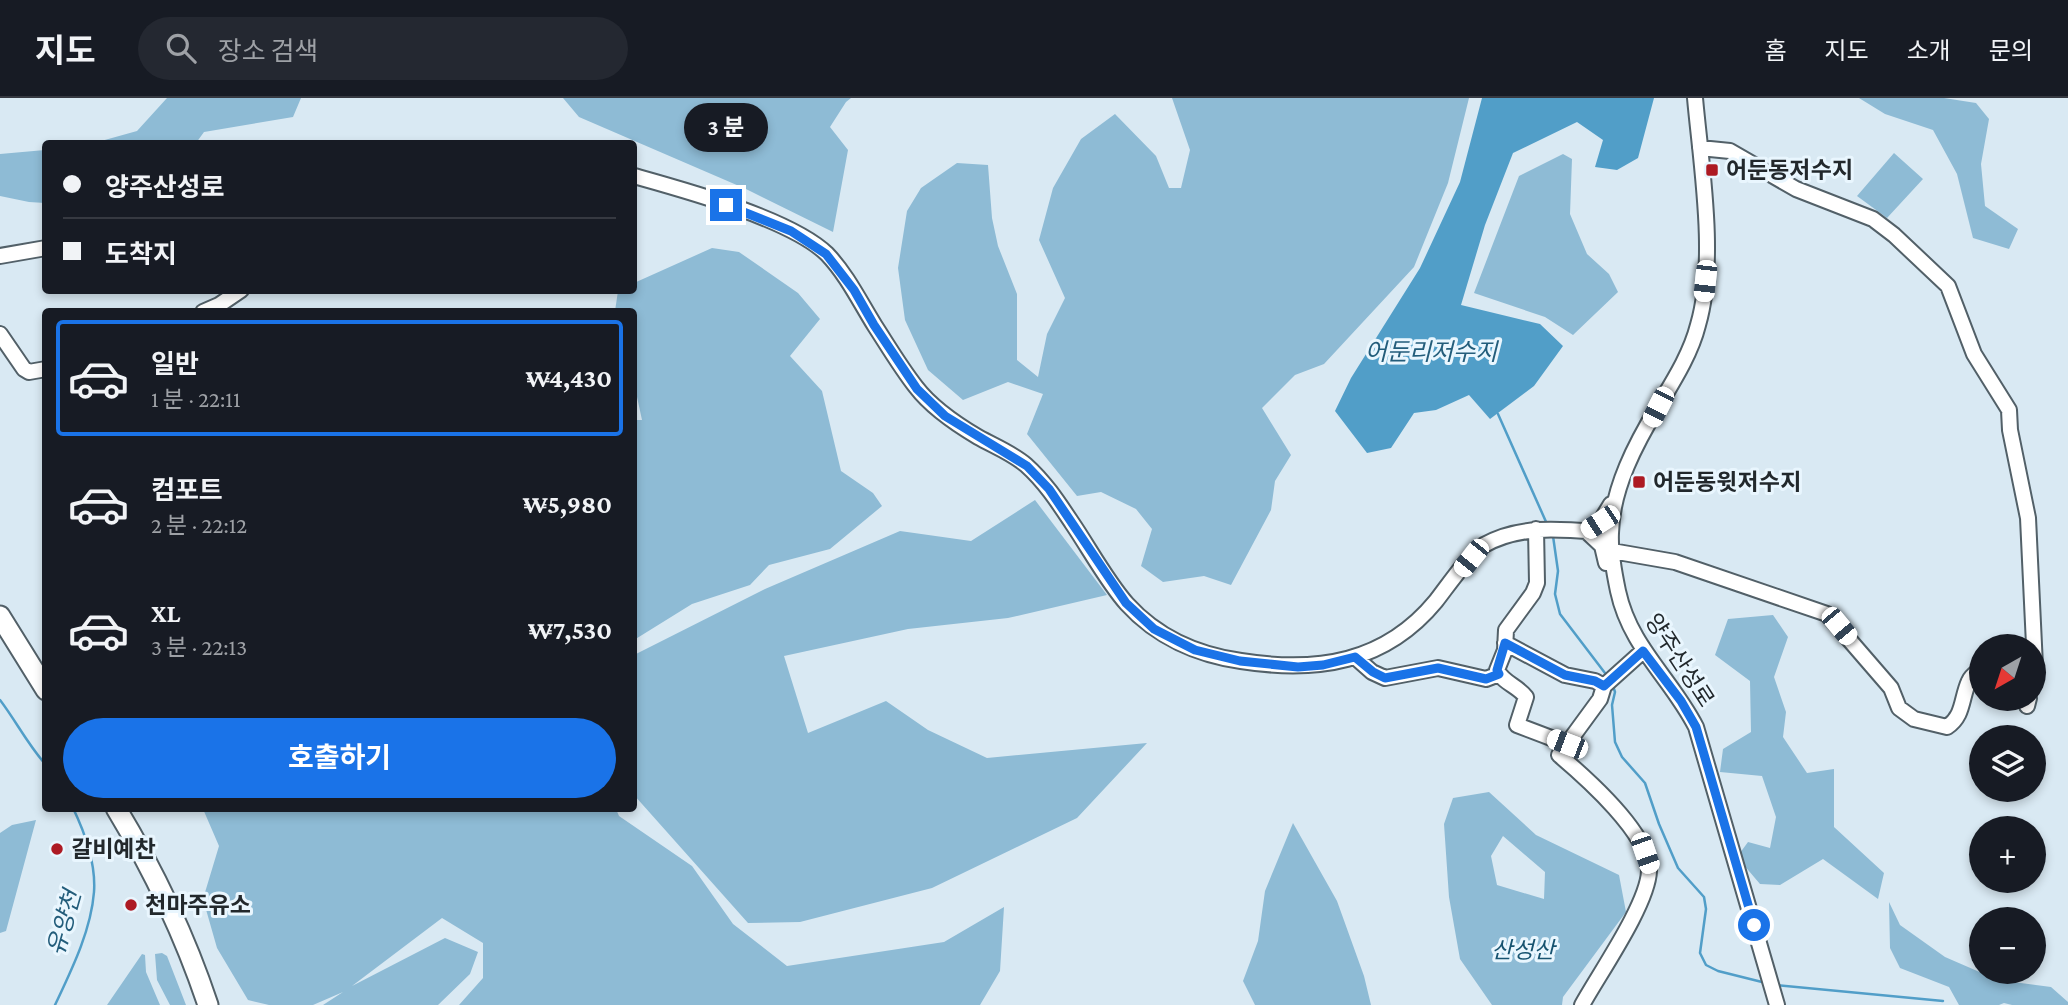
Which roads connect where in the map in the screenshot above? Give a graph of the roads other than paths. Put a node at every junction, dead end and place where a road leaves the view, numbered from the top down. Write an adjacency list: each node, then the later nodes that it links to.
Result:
1 (1695, 98): 2 (street, 양주산성로)
2 (1700, 148): 10 (street, 양주산성로); 17 (street)
3 (637, 177): 20 (street)
4 (42, 249): 5 (street)
5 (0, 256)
6 (235, 294): 7 (street)
7 (212, 308)
8 (0, 334): 9 (street)
9 (42, 370)
10 (1625, 472): 12 (street); 13 (street, 양주산성로)
11 (1539, 529): 12 (street); 18 (street); 20 (street)
12 (1586, 531): 13 (street); 15 (street)
13 (1611, 533): 14 (street, 양주산성로)
14 (1612, 551): 15 (street, 양주산성로); 22 (street)
15 (1618, 592): 19 (street, 양주산성로)
16 (0, 616): 24 (main road)
17 (2033, 634)
18 (1505, 643): 21 (street); 23 (street)
19 (1643, 651): 23 (street); 27 (street, 양주산성로)
20 (1355, 657): 21 (street)
21 (1499, 674): 25 (street)
22 (1969, 678)
23 (1608, 683): 25 (street)
24 (42, 684)
25 (1567, 744): 29 (street)
26 (118, 812): 28 (main road)
27 (1775, 999)
28 (208, 1005)
29 (1581, 1005)

